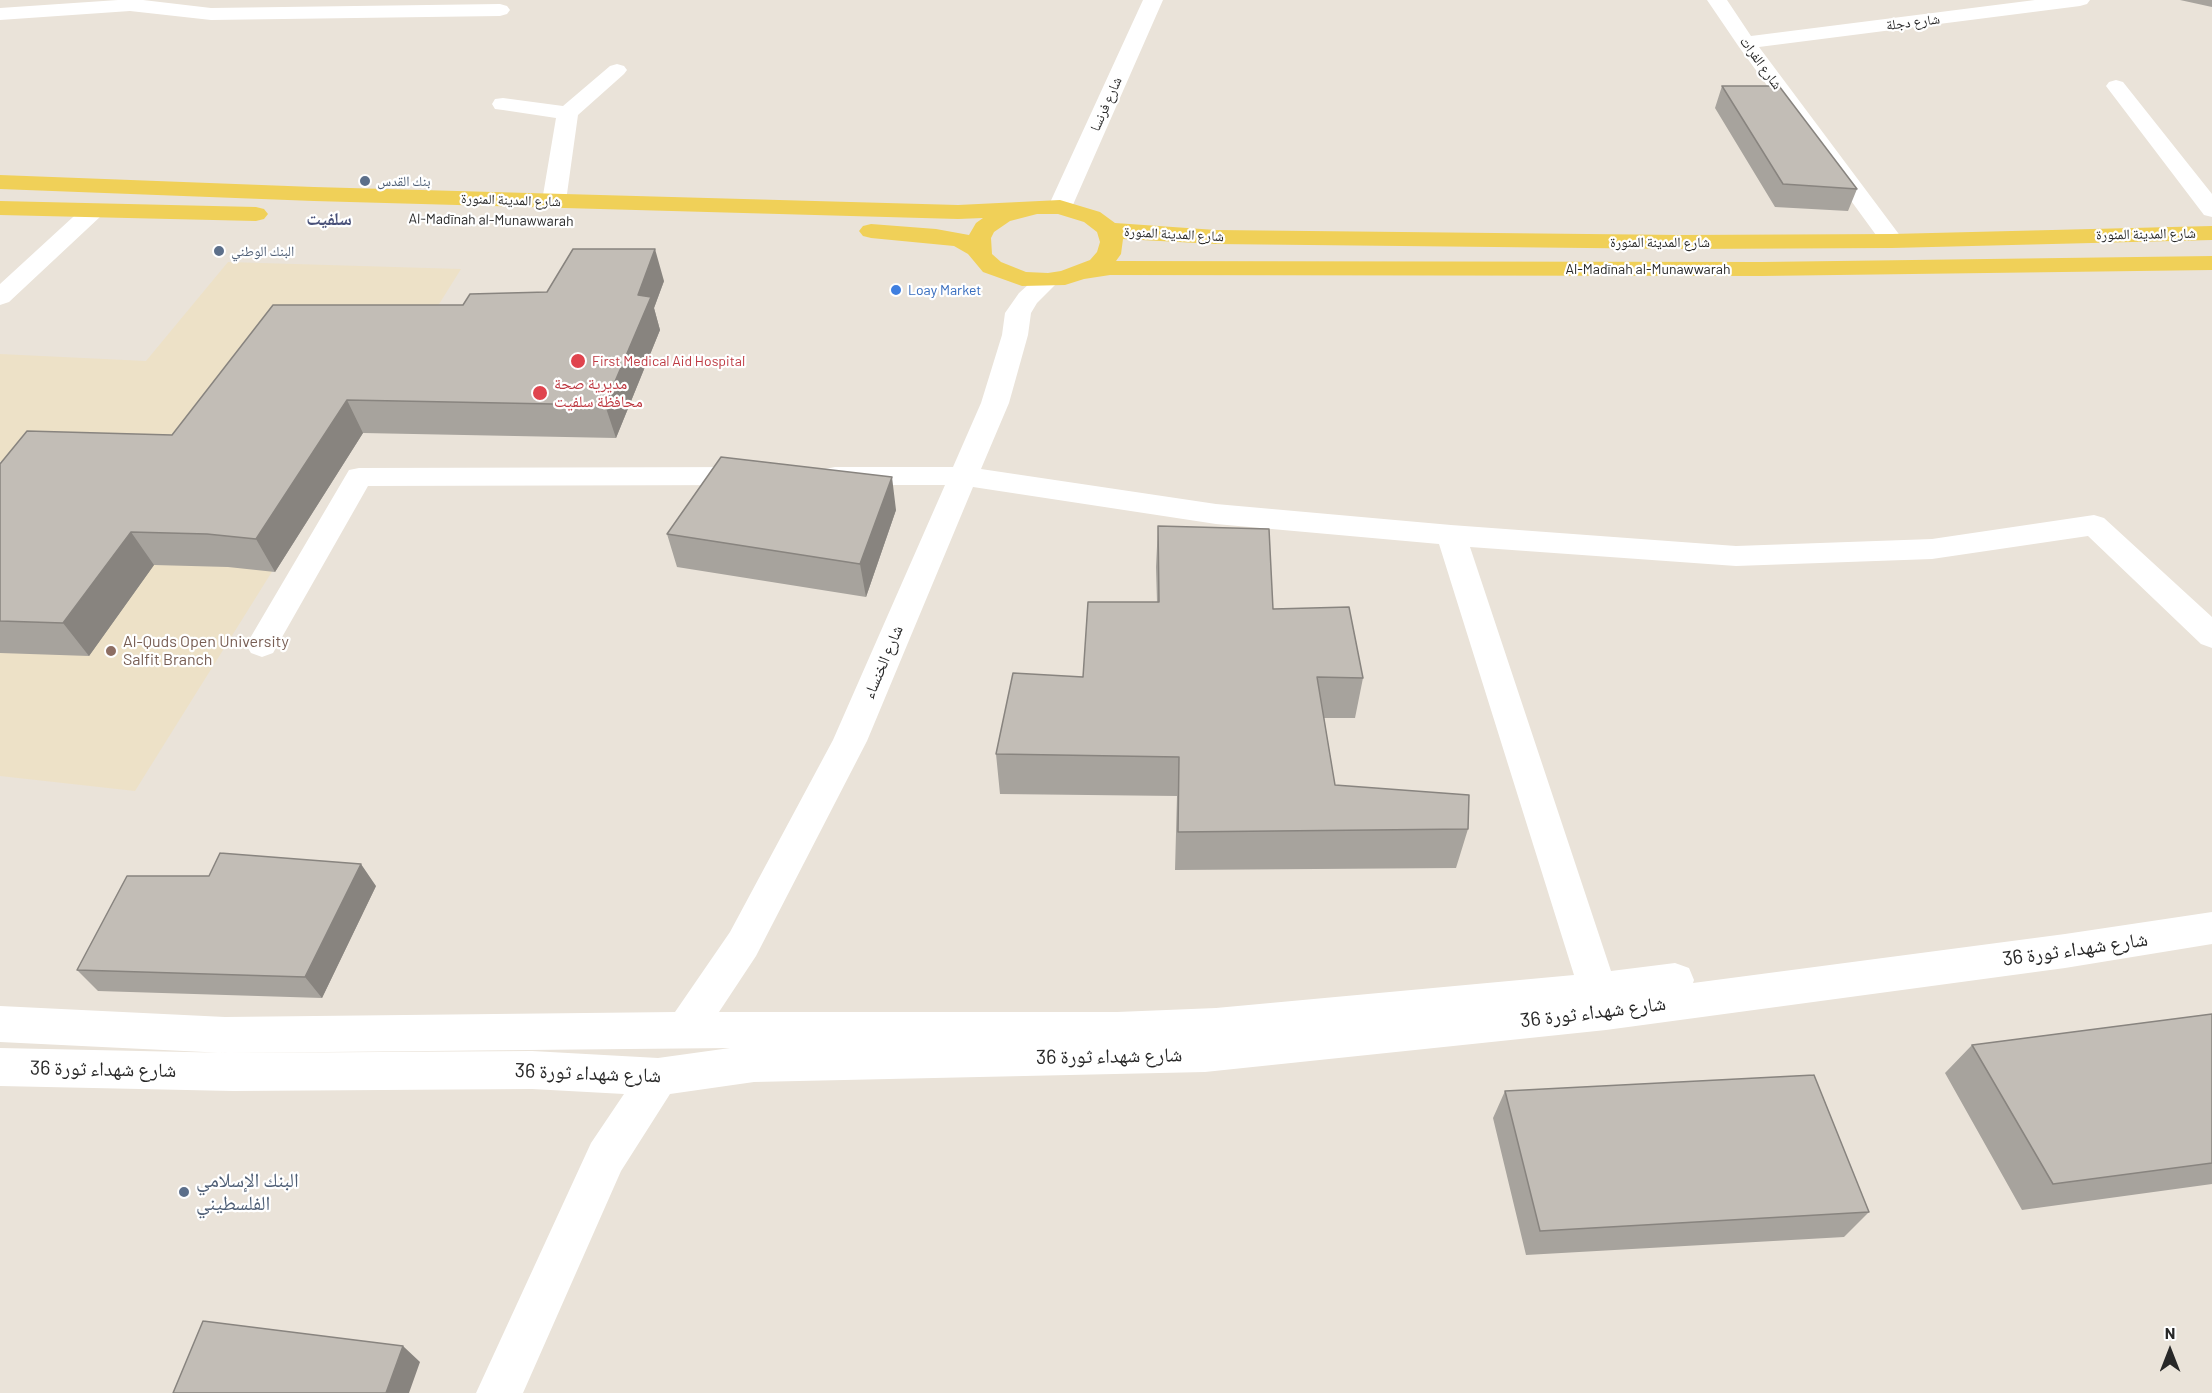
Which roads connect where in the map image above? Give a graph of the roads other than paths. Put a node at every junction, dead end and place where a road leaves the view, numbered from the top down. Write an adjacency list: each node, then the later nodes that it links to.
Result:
1 (1153, 0): 14 (street, شارع فرنسا)
2 (1717, 0): 7 (street, شارع الفرات)
3 (2080, 0): 7 (street, شارع دجلة)
4 (131, 3): 5 (street); 6 (street)
5 (500, 10)
6 (0, 14)
7 (1746, 44): 21 (street, شارع الفرات)
8 (617, 70): 11 (street)
9 (2116, 86): 17 (street)
10 (503, 104): 11 (street)
11 (568, 113): 13 (street)
12 (0, 182): 13 (main road, شارع المدينة المنورة)
13 (554, 201): 16 (main road, شارع المدينة المنورة)
14 (1060, 207): 16 (main road); 19 (main road)
15 (0, 208): 18 (main road, Al-Madīnah al-Munawwarah)
16 (1022, 209): 22 (main road)
17 (2212, 210)
18 (93, 211): 22 (main road, Al-Madīnah al-Munawwarah); 26 (street)
19 (1108, 229): 21 (main road, شارع المدينة المنورة); 24 (main road)
20 (2212, 233): 21 (main road, شارع المدينة المنورة)
21 (1892, 241)
22 (978, 250): 25 (main road)
23 (2212, 263): 24 (main road, Al-Madīnah al-Munawwarah)
24 (1085, 272): 25 (main road)
25 (1048, 280): 29 (street, شارع الخنساء)
26 (0, 297)
27 (774, 476): 32 (street)
28 (809, 476): 29 (street)
29 (963, 476): 30 (street); 37 (street, شارع الخنساء)
30 (1451, 535): 31 (street); 35 (street)
31 (2212, 636)
32 (262, 645)
33 (2212, 905): 35 (street, شارع شهداء ثورة 36)
34 (2212, 928): 39 (street, شارع شهداء ثورة 36)
35 (1598, 990): 37 (street, شارع شهداء ثورة 36)
36 (0, 1024): 37 (street, شارع شهداء ثورة 36)
37 (685, 1030)
38 (0, 1067): 39 (street, شارع شهداء ثورة 36)
39 (658, 1077): 40 (street)
40 (499, 1393)

